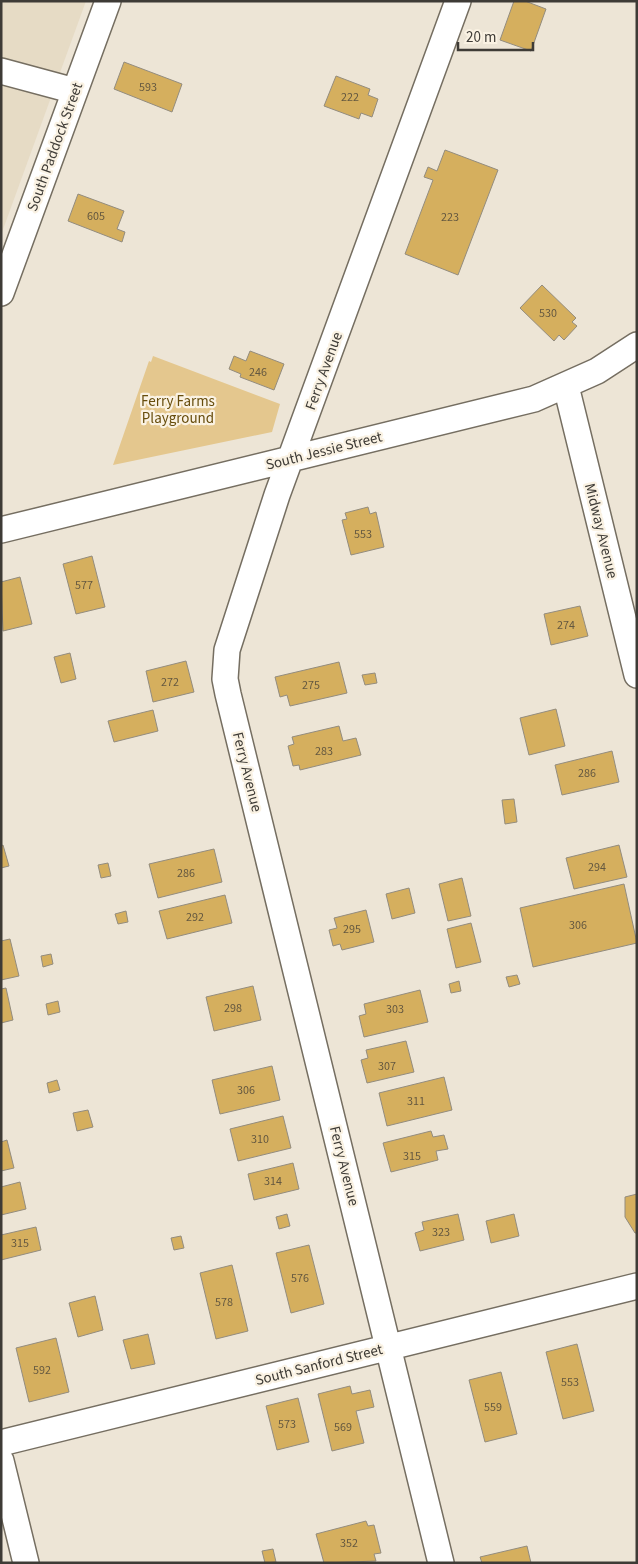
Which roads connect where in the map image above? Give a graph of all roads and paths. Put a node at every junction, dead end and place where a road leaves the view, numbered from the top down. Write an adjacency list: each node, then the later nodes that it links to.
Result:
1 (108, 1): 4 (street, South Paddock Street)
2 (458, 1): 8 (street, Ferry Avenue)
3 (1, 71): 4 (street)
4 (75, 91): 5 (street, South Paddock Street)
5 (1, 293)
6 (637, 346): 7 (street, South Jessie Street)
7 (566, 386): 8 (street, South Jessie Street); 10 (street, Midway Avenue)
8 (290, 459): 9 (street, South Jessie Street); 12 (street, Ferry Avenue)
9 (1, 530)
10 (637, 675)
11 (637, 1286): 12 (street, South Sanford Street)
12 (388, 1348): 13 (street, South Sanford Street); 16 (street, Ferry Avenue)
13 (1, 1443)
14 (1, 1461): 15 (street)
15 (26, 1563)
16 (441, 1563)

